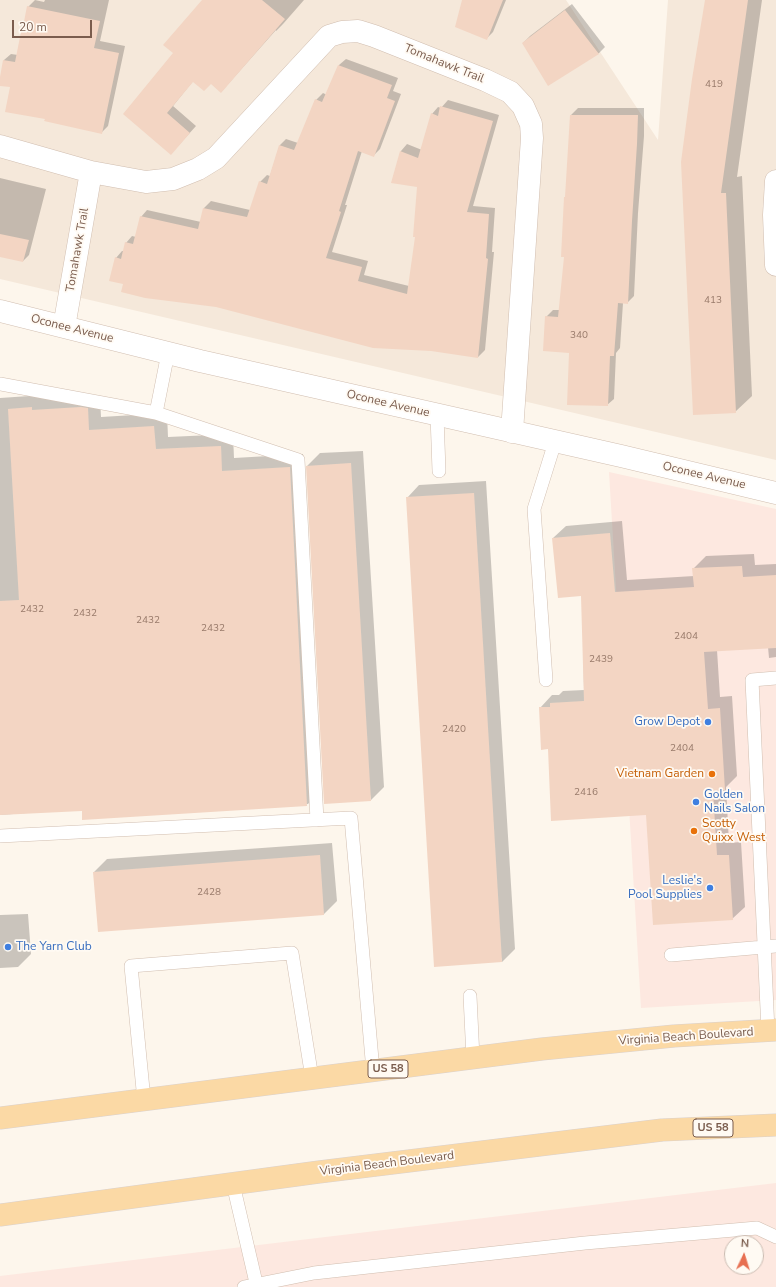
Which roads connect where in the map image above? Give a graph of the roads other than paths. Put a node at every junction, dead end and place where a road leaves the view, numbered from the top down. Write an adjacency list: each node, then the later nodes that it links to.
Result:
1 (0, 146): 2 (street, Tomahawk Trail)
2 (91, 172): 6 (street, Tomahawk Trail); 11 (street, Tomahawk Trail)
3 (776, 181): 4 (street)
4 (776, 266)
5 (0, 311): 6 (street, Oconee Avenue)
6 (64, 328): 7 (street, Oconee Avenue)
7 (168, 353): 9 (lane); 10 (street, Oconee Avenue)
8 (0, 384): 9 (lane)
9 (156, 413): 17 (lane)
10 (437, 415): 11 (street, Oconee Avenue); 13 (lane)
11 (512, 432): 12 (street, Oconee Avenue)
12 (555, 442): 14 (street, Oconee Avenue); 16 (lane)
13 (439, 471)
14 (776, 493)
15 (776, 678): 19 (lane)
16 (546, 680)
17 (317, 820): 18 (lane); 24 (lane)
18 (0, 836)
19 (770, 947): 20 (lane); 22 (lane)
20 (671, 955)
21 (470, 996): 23 (lane)
22 (772, 1031): 23 (main road, Virginia Beach Boulevard / US 58)
23 (474, 1058): 24 (main road, Virginia Beach Boulevard / US 58)
24 (373, 1071): 25 (main road, Virginia Beach Boulevard / US 58)
25 (312, 1078): 26 (main road, Virginia Beach Boulevard / US 58); 26 (lane)
26 (144, 1100): 27 (main road, Virginia Beach Boulevard / US 58)
27 (0, 1118)
28 (776, 1125): 29 (main road, Virginia Beach Boulevard / US 58)
29 (233, 1184): 30 (main road, Virginia Beach Boulevard / US 58); 32 (lane)
30 (0, 1215)
31 (776, 1238): 32 (lane)
32 (252, 1286)

